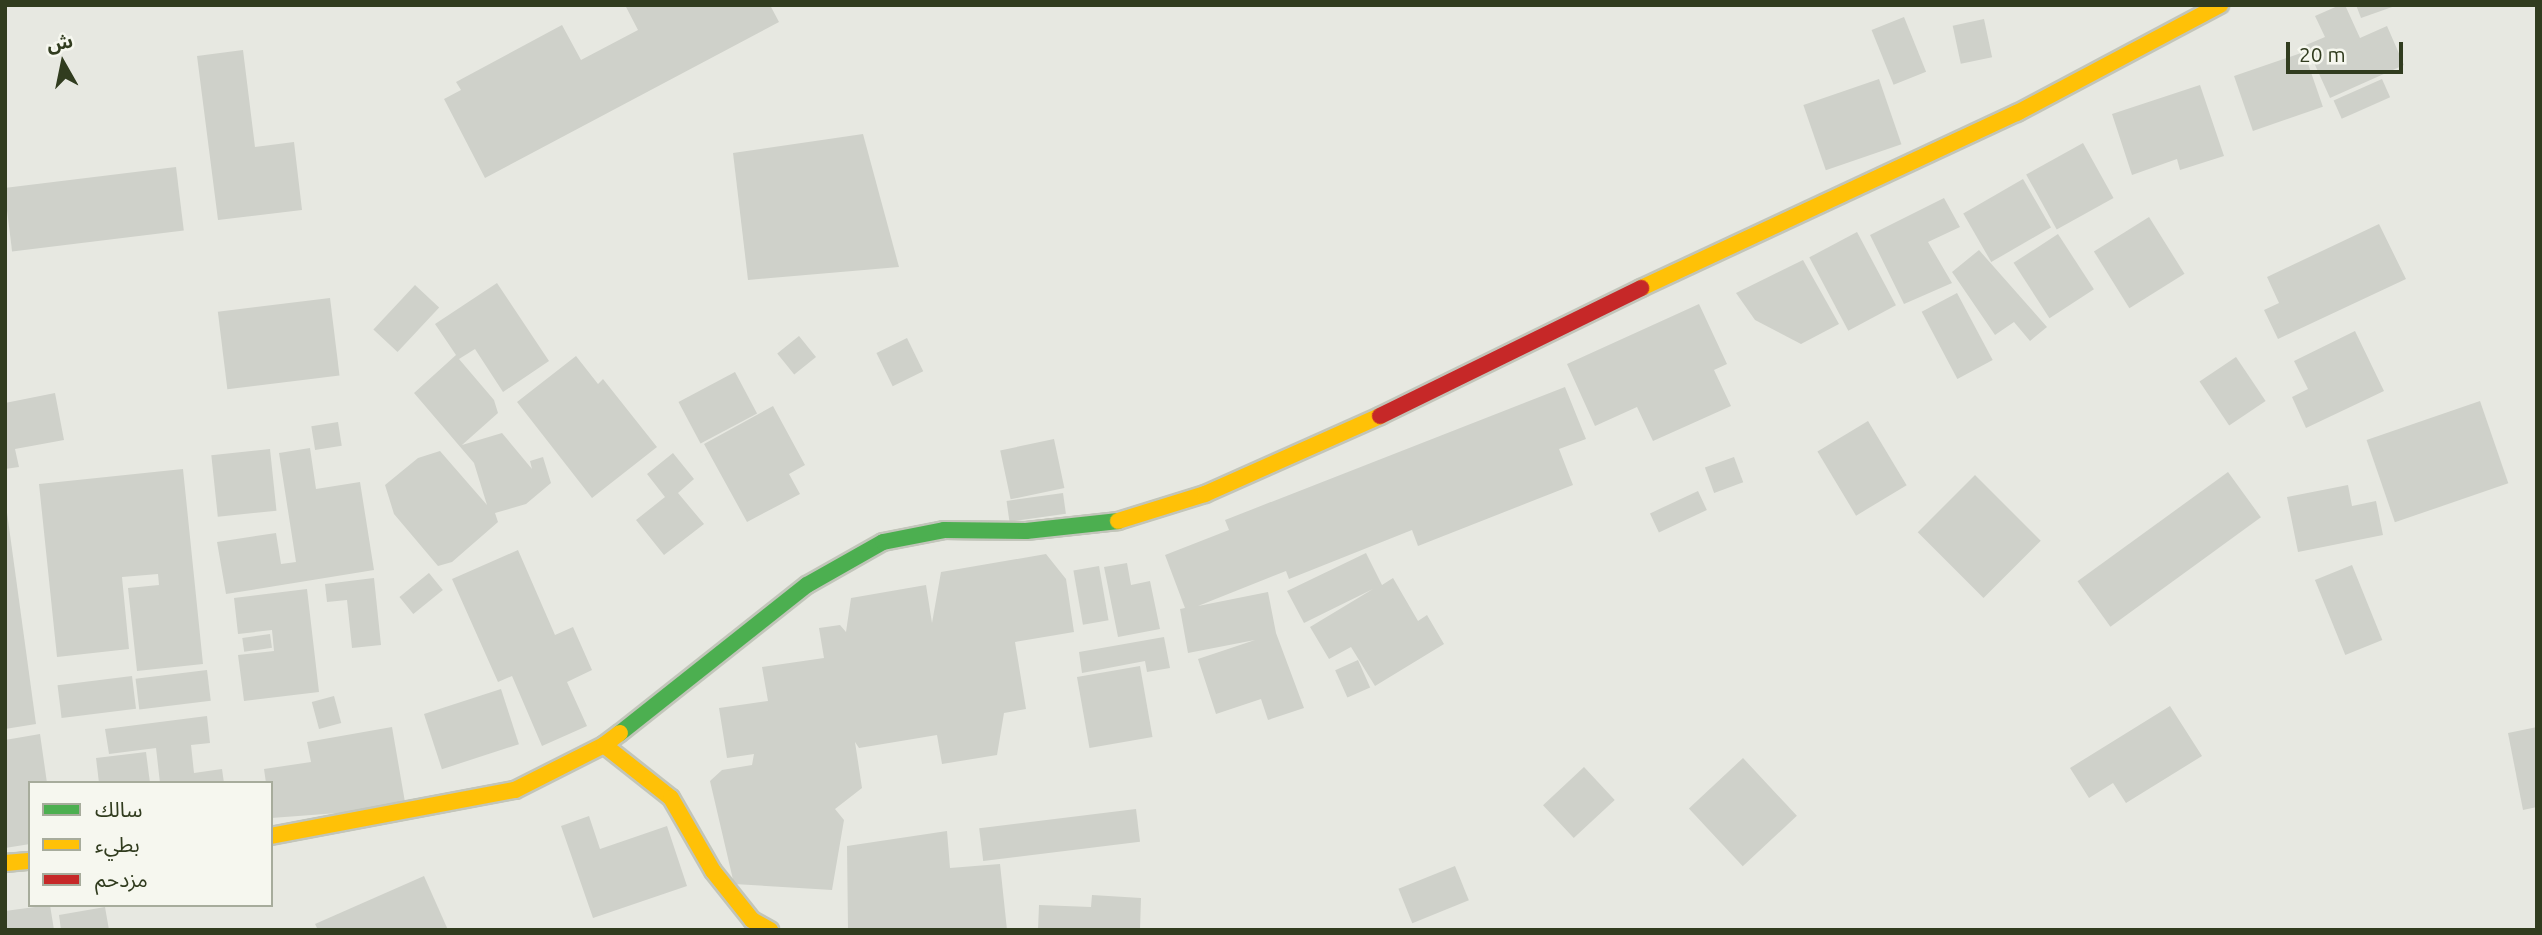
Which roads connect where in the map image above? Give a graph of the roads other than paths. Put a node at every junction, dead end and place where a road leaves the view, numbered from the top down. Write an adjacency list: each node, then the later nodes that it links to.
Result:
1 (2220, 5): 2 (street)
2 (604, 745): 3 (street); 6 (street)
3 (273, 836)
4 (28, 861): 5 (street)
5 (5, 863)
6 (770, 930)

